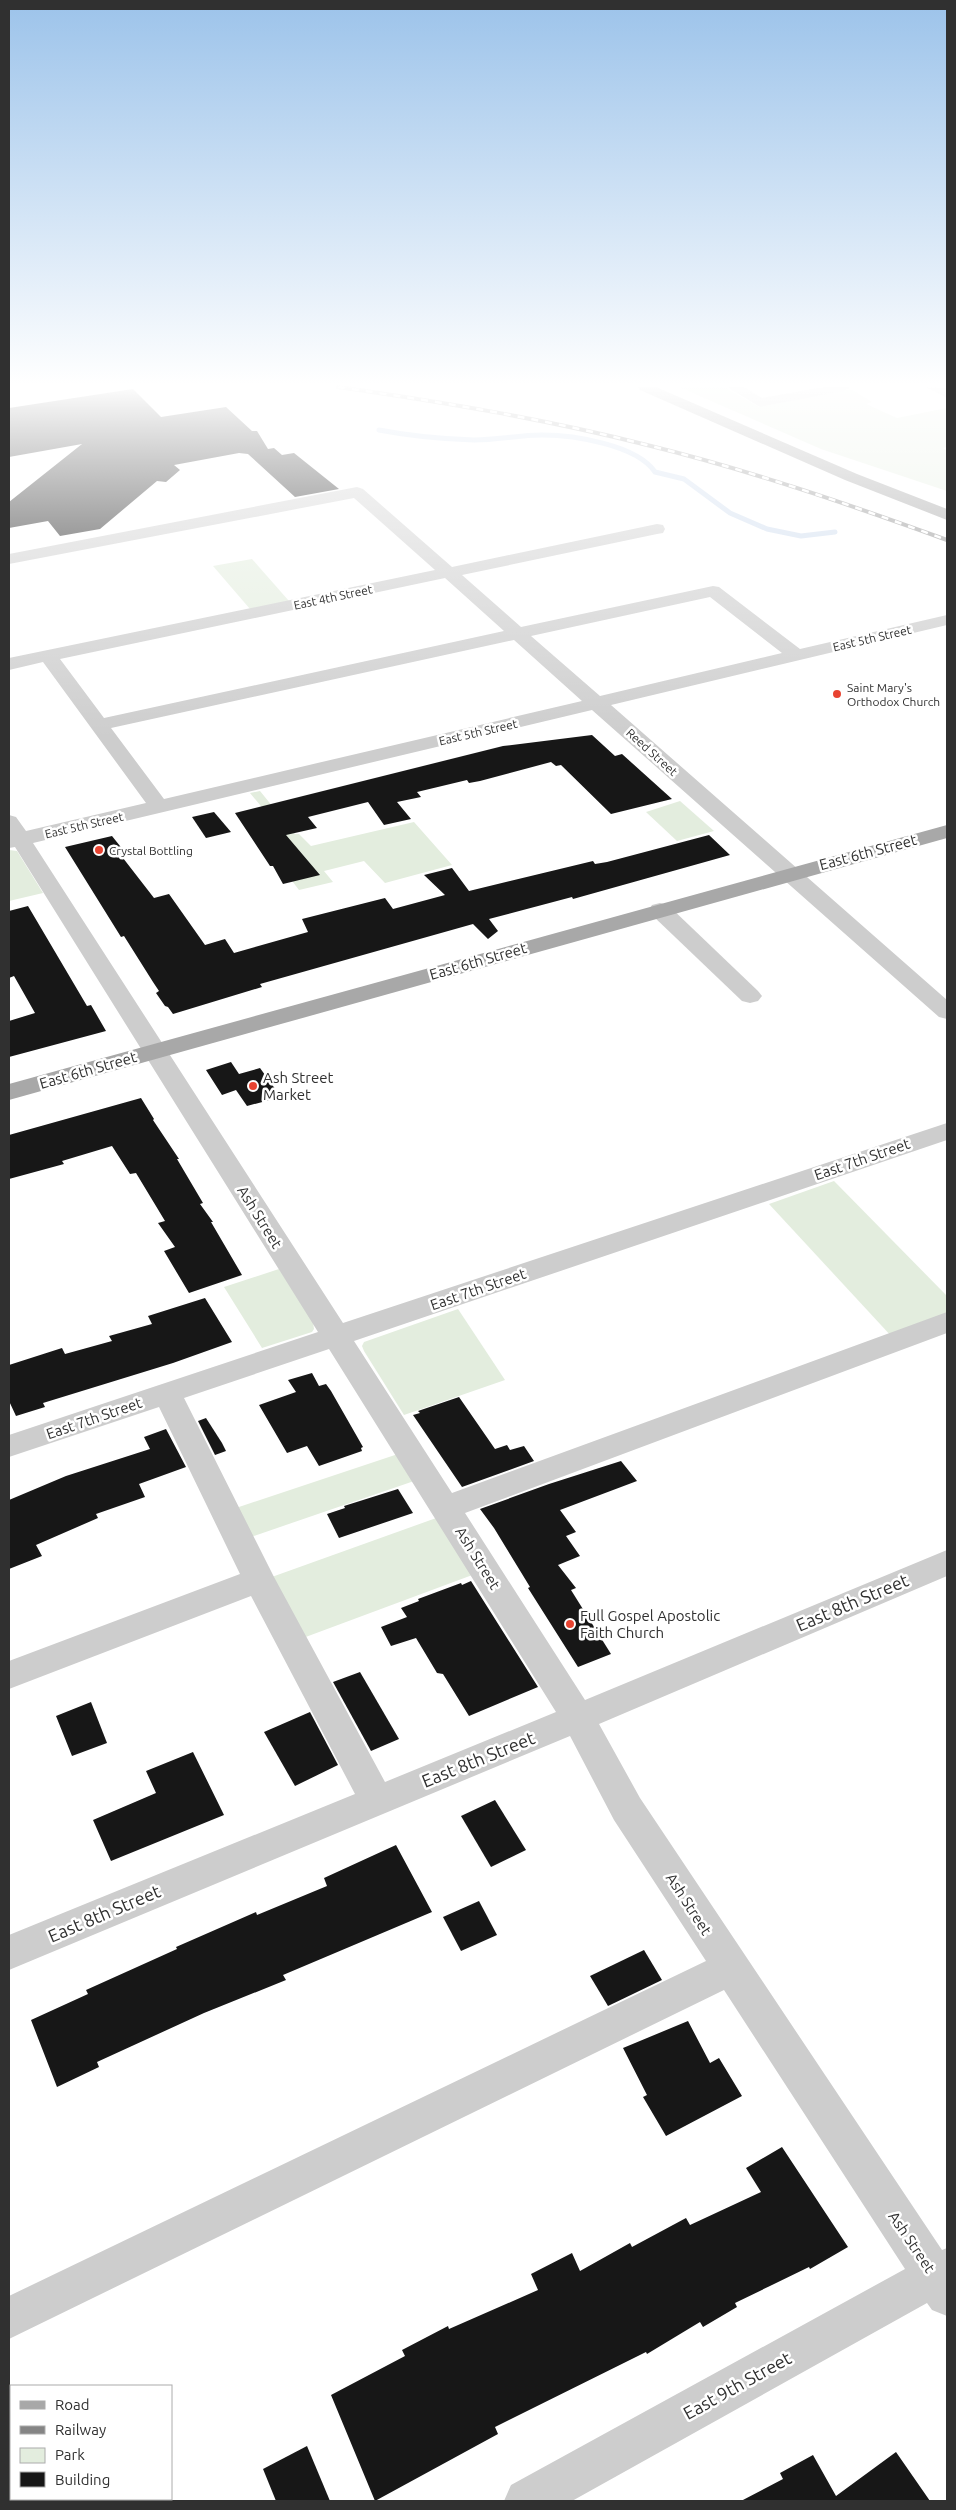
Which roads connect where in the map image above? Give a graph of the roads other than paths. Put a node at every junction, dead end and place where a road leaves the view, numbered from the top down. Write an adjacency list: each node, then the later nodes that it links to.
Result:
1 (294, 504): 6 (street, Reed Street)
2 (371, 504): 7 (street, Reed Street)
3 (920, 504): 4 (highway)
4 (947, 515)
5 (657, 529): 7 (street, East 4th Street)
6 (9, 559)
7 (448, 573): 9 (street, Reed Street); 10 (street, East 4th Street)
8 (947, 620): 11 (street, East 5th Street)
9 (517, 634): 11 (street); 13 (street, Reed Street); 14 (street)
10 (48, 656): 12 (street, East 4th Street); 14 (street)
11 (797, 656): 13 (street, East 5th Street)
12 (9, 664)
13 (598, 704): 15 (street, East 5th Street); 18 (street, Reed Street)
14 (98, 725): 15 (street)
15 (160, 807): 17 (street, East 5th Street)
16 (947, 831): 18 (main road, East 6th Street)
17 (13, 834): 22 (street, Ash Street)
18 (789, 874): 19 (main road, East 6th Street); 21 (street, Reed Street)
19 (660, 910): 20 (street); 22 (main road, East 6th Street)
20 (750, 996)
21 (947, 1012)
22 (155, 1051): 23 (main road, East 6th Street); 26 (street, Ash Street)
23 (9, 1092)
24 (947, 1131): 26 (street, East 7th Street)
25 (947, 1322): 29 (street)
26 (335, 1337): 27 (street, East 7th Street); 29 (street, Ash Street)
27 (167, 1393): 28 (street, East 7th Street); 31 (street)
28 (9, 1446)
29 (446, 1508): 33 (street, Ash Street)
30 (947, 1562): 33 (street, East 8th Street)
31 (259, 1580): 32 (street); 34 (street)
32 (9, 1675)
33 (578, 1718): 34 (street, East 8th Street); 36 (street, Ash Street)
34 (376, 1800): 35 (street, East 8th Street)
35 (9, 1953)
36 (730, 1968): 37 (street, Ash Street); 38 (street)
37 (943, 2280): 39 (street, East 9th Street)
38 (9, 2318)
39 (527, 2501)

